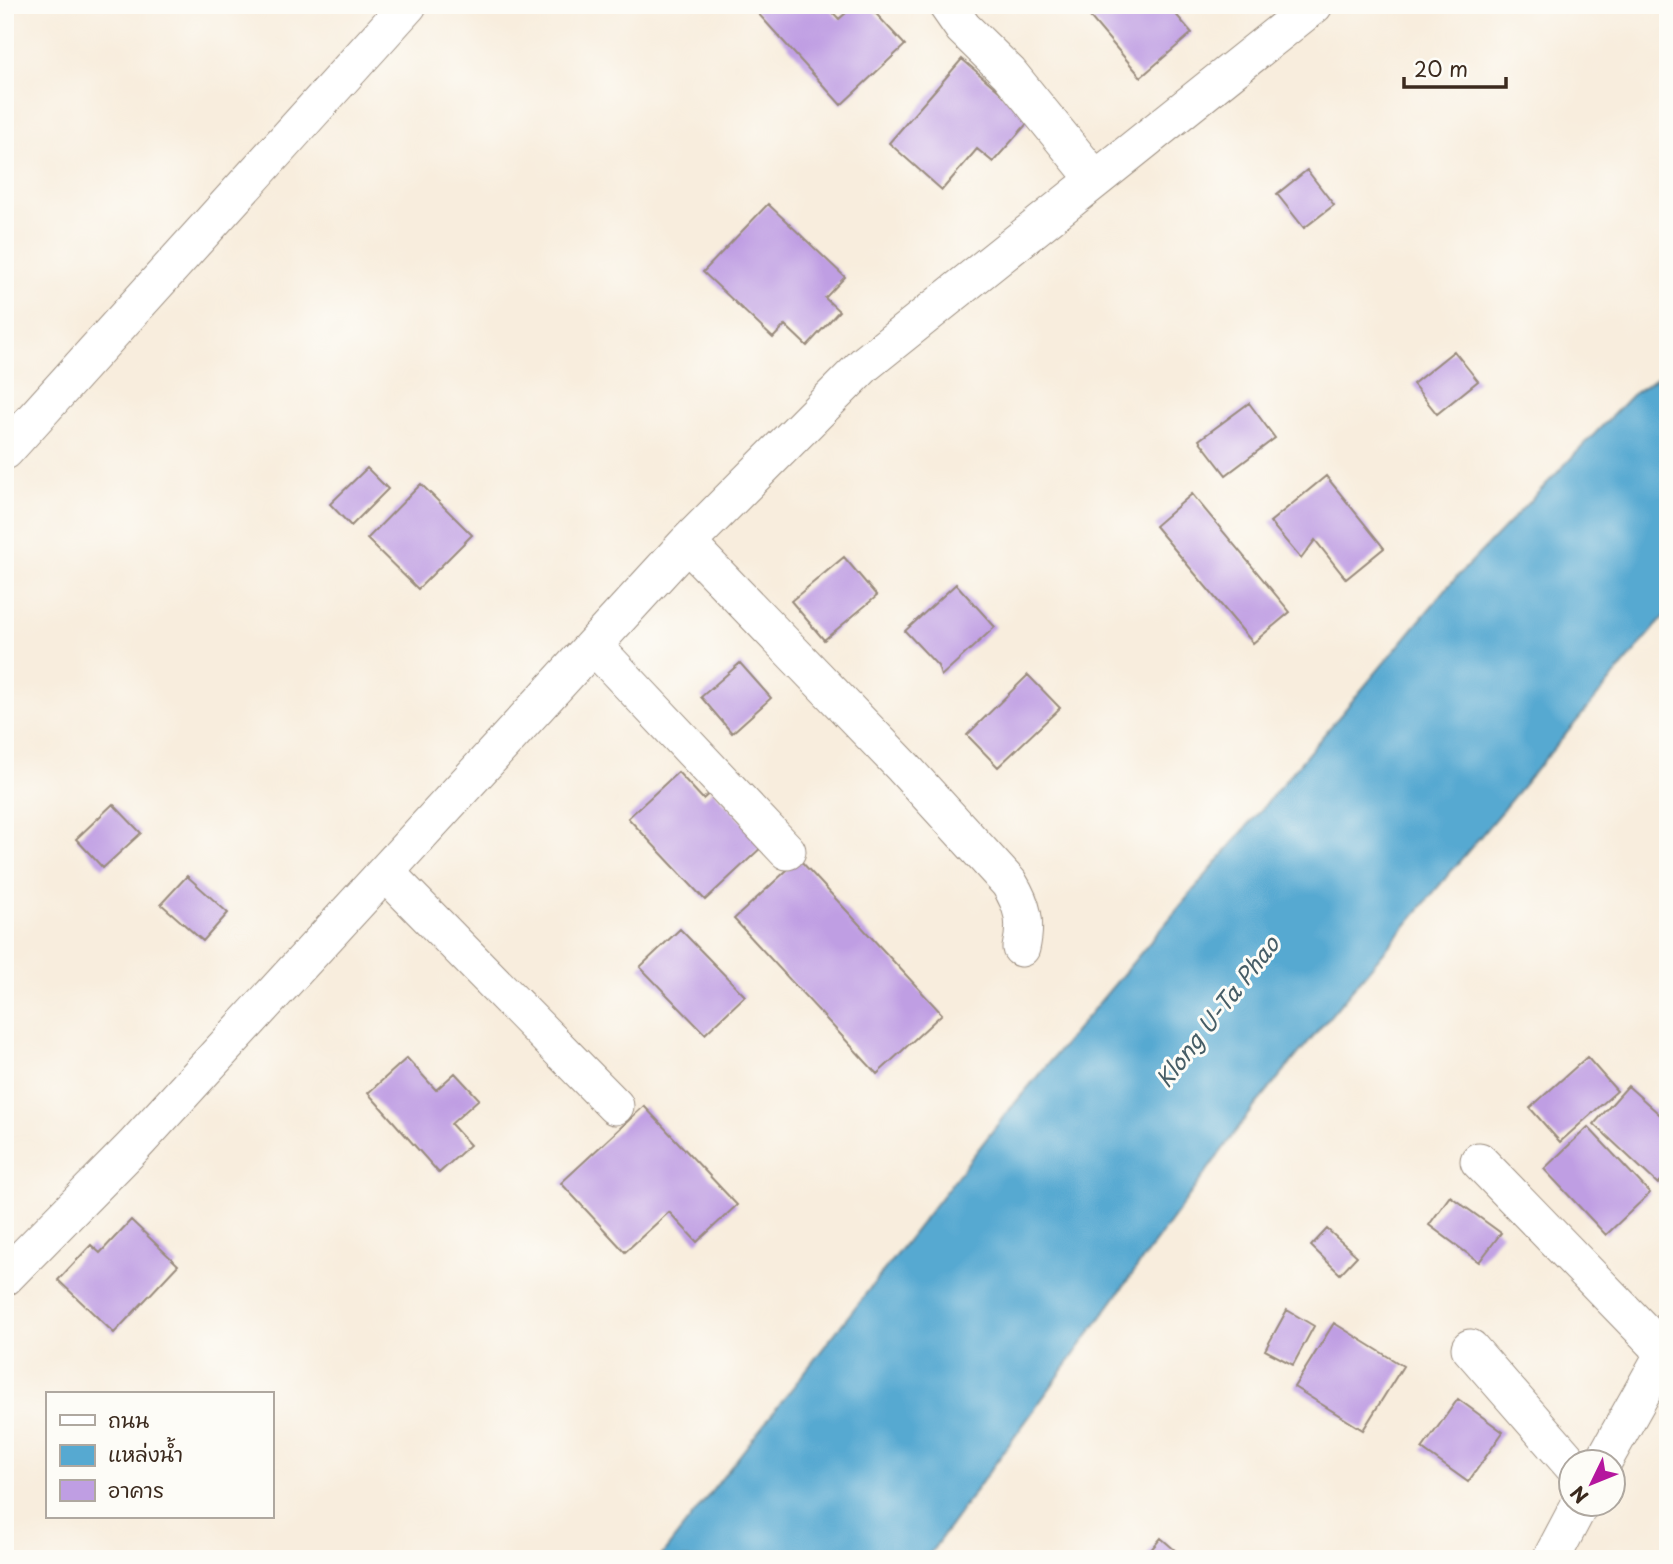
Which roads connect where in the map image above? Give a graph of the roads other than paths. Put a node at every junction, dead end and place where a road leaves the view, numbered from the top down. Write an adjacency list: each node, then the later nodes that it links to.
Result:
1 (408, 5): 5 (street)
2 (947, 5): 4 (street)
3 (1314, 5): 4 (street)
4 (1095, 179): 6 (street)
5 (5, 451)
6 (687, 543): 7 (street); 10 (street)
7 (594, 646): 8 (street); 9 (street)
8 (787, 851)
9 (387, 874): 11 (street); 13 (street)
10 (1021, 948)
11 (615, 1106)
12 (1479, 1161): 15 (street)
13 (5, 1277)
14 (1469, 1348): 17 (street)
15 (1666, 1349): 16 (street)
16 (1611, 1448)
17 (1558, 1449)
18 (1573, 1518): 19 (street)
19 (1551, 1559)

